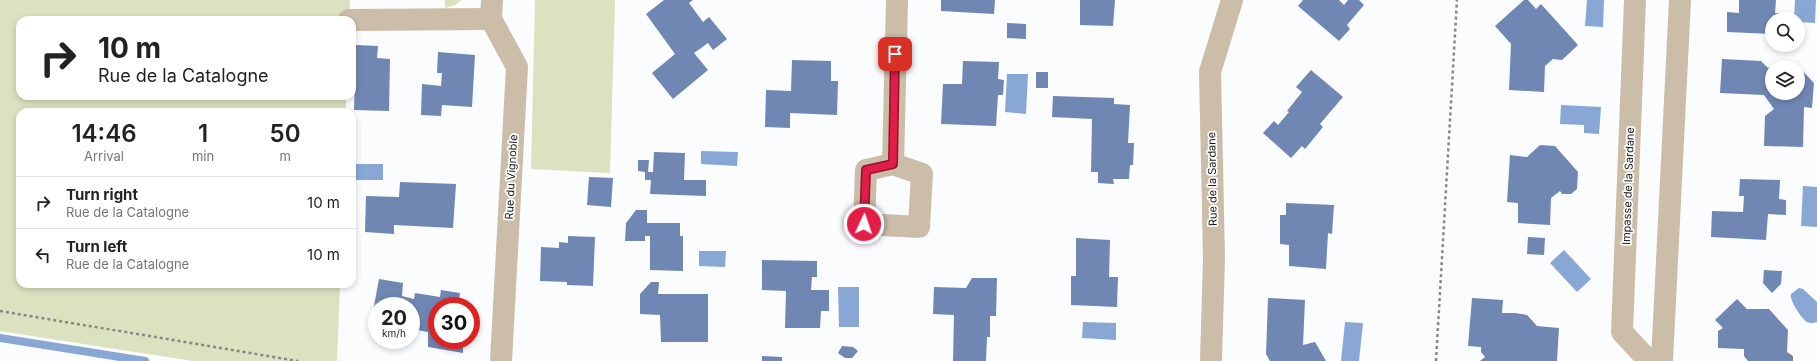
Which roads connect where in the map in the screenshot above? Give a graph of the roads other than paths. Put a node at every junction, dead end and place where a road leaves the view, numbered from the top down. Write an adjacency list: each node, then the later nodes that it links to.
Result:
1 (897, 0): 7 (street)
2 (1232, 0): 9 (street, Rue de la Sardane)
3 (1635, 0): 10 (street, Impasse de la Sardane)
4 (1680, 0): 11 (street)
5 (492, 10): 6 (street); 8 (street, Rue du Vignoble)
6 (356, 20)
7 (893, 164)
8 (501, 361)
9 (1211, 361)
10 (1649, 361)
11 (1662, 361)

